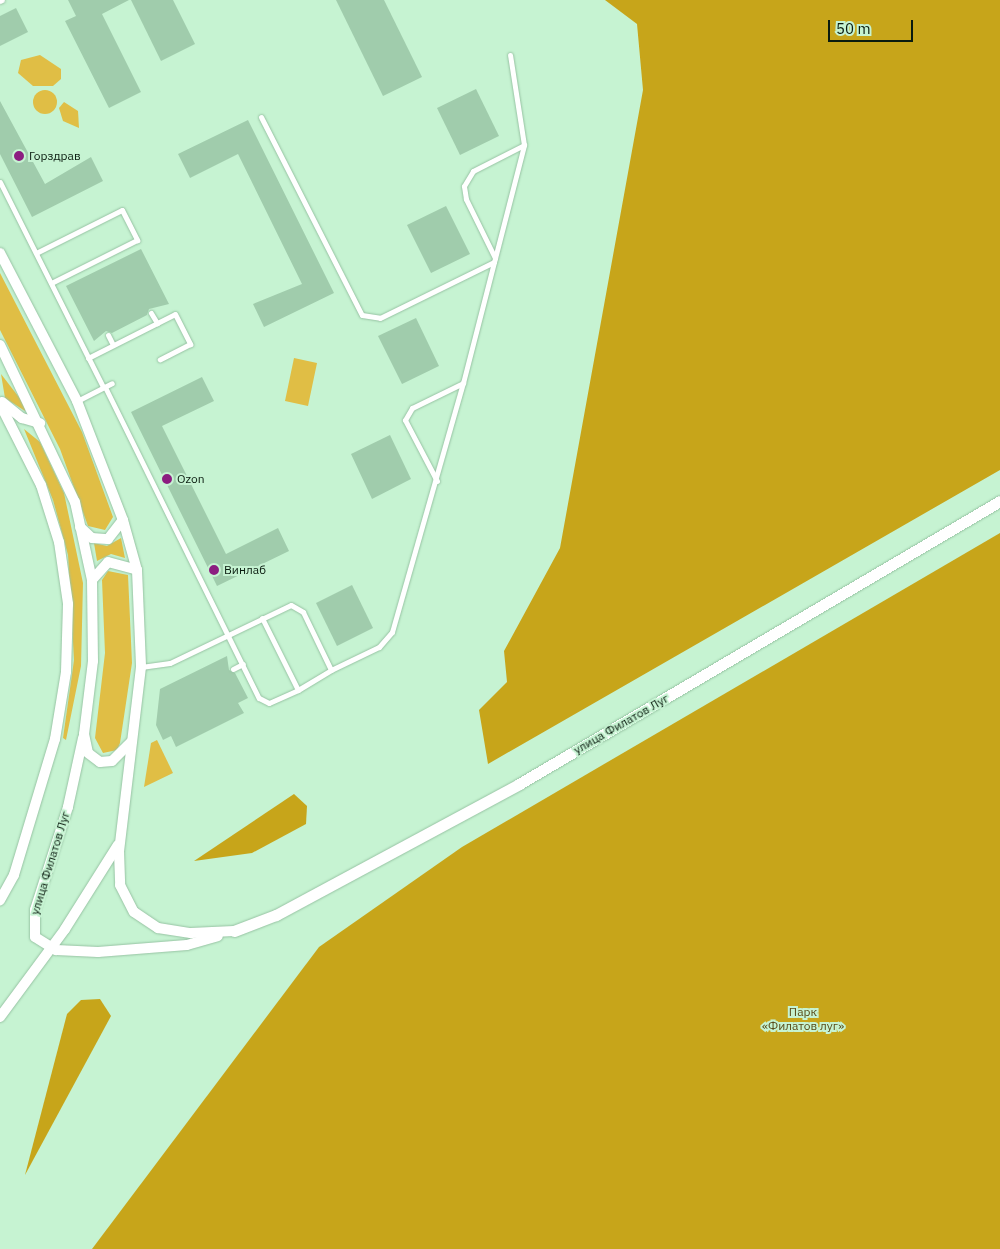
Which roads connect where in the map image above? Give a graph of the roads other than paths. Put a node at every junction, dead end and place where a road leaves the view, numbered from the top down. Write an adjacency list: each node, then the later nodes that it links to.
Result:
1 (510, 55): 3 (lane)
2 (261, 117): 7 (lane)
3 (524, 145): 7 (lane); 7 (lane)
4 (0, 182): 6 (lane)
5 (0, 253): 20 (street, улица Филатов Луг)
6 (36, 253): 8 (lane); 8 (lane)
7 (495, 260): 17 (lane)
8 (51, 283): 14 (lane)
9 (151, 313): 10 (lane)
10 (157, 323): 13 (lane); 15 (lane)
11 (108, 335): 13 (lane)
12 (0, 344): 22 (street)
13 (113, 345): 14 (lane)
14 (88, 358): 18 (lane)
15 (160, 359)
16 (112, 383): 18 (lane)
17 (464, 383): 23 (lane); 23 (lane)
18 (104, 387): 20 (lane); 30 (lane)
19 (0, 399): 22 (street)
20 (77, 401): 25 (street, улица Филатов Луг)
21 (0, 404): 39 (street)
22 (40, 423): 26 (street)
23 (437, 481): 34 (lane)
24 (1000, 501): 40 (street, улица Филатов Луг)
25 (124, 520): 26 (street); 27 (street, улица Филатов Луг)
26 (80, 527): 28 (street)
27 (137, 570): 28 (street); 32 (street, улица Филатов Луг)
28 (92, 580): 36 (street)
29 (262, 618): 30 (lane); 34 (lane); 35 (lane)
30 (228, 635): 31 (lane); 32 (lane)
31 (242, 664): 33 (lane); 35 (lane)
32 (141, 667): 37 (street, улица Филатов Луг)
33 (233, 669)
34 (332, 670): 35 (lane)
35 (298, 690)
36 (84, 734): 37 (street); 40 (street, улица Филатов Луг)
37 (132, 740): 38 (street, улица Филатов Луг)
38 (121, 842): 40 (street, улица Филатов Луг); 41 (street)
39 (0, 900)
40 (234, 931)
41 (0, 1017)

